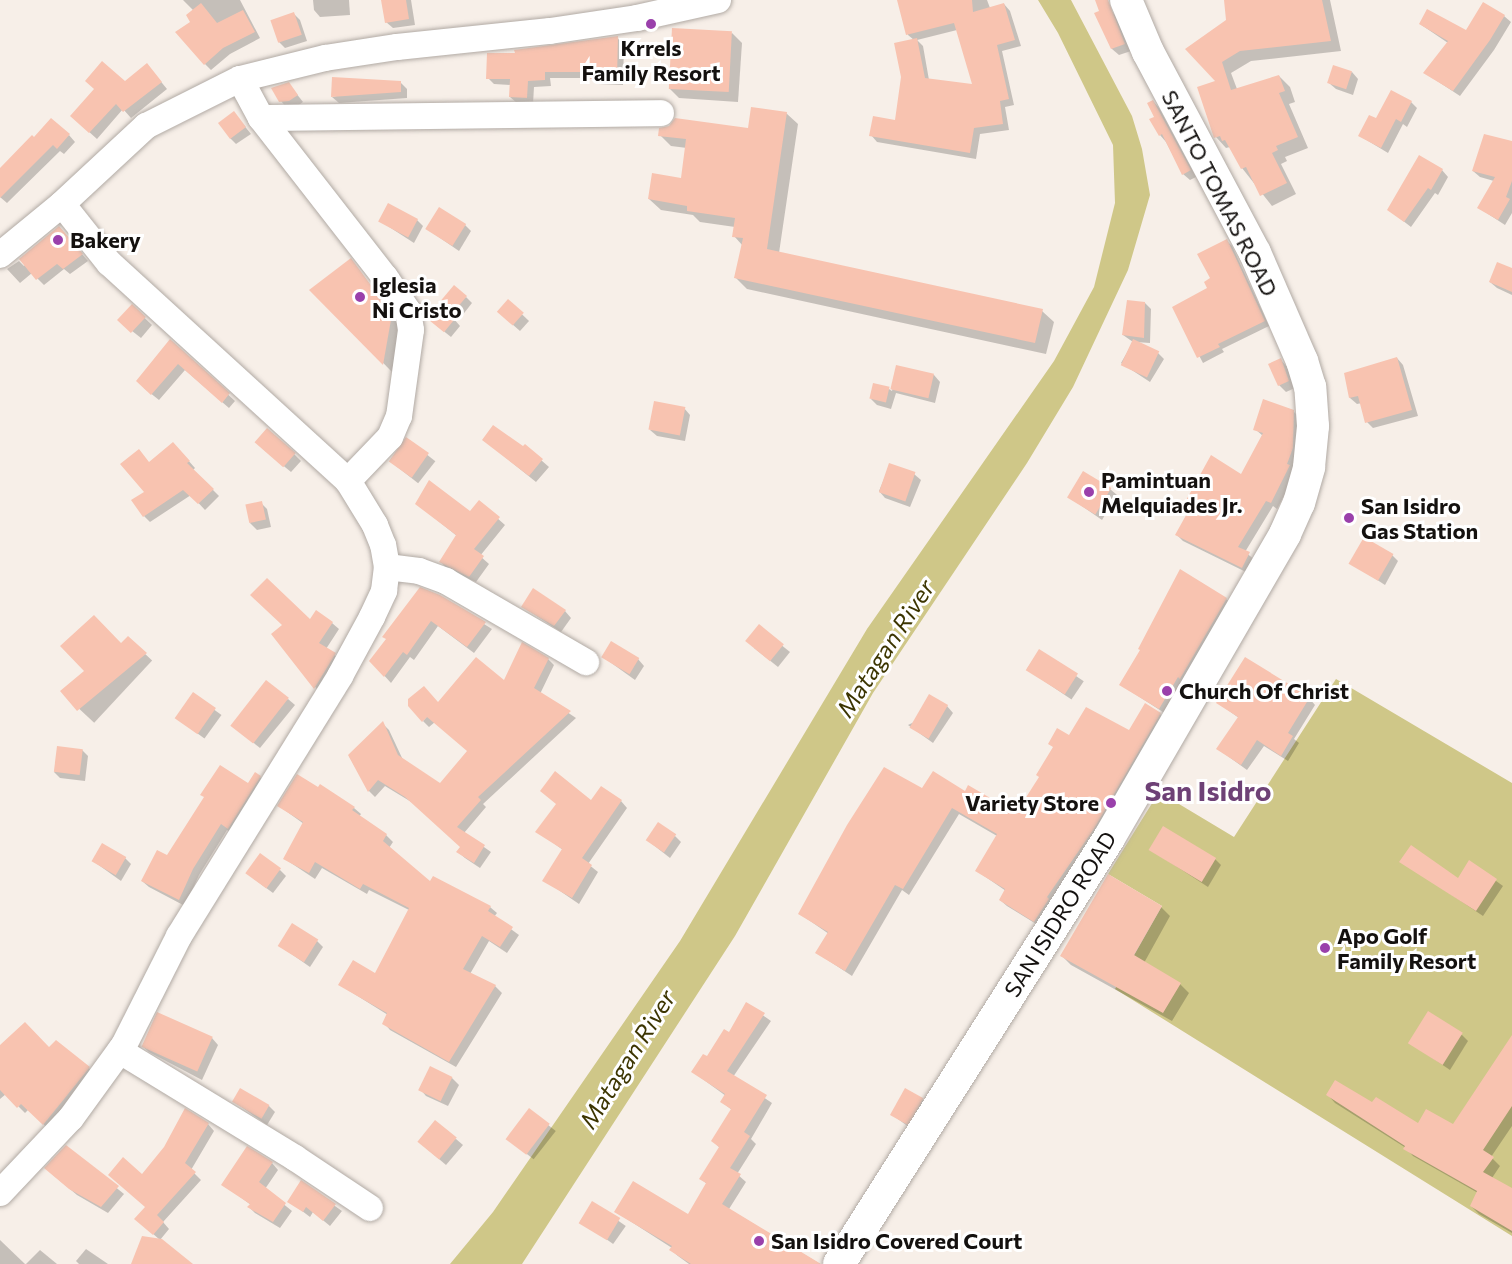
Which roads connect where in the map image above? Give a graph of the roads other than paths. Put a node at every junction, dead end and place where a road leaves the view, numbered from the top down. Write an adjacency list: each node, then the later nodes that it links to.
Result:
1 (718, 0): 3 (street)
2 (1126, 0): 8 (street, SANTO TOMAS ROAD)
3 (240, 79): 5 (street); 6 (street)
4 (661, 113): 5 (street)
5 (261, 118): 9 (street)
6 (62, 204): 7 (street); 9 (street)
7 (0, 255)
8 (1310, 387): 15 (street, SAN ISIDRO ROAD)
9 (348, 481): 10 (street)
10 (387, 567): 11 (street); 12 (street)
11 (586, 662)
12 (120, 1051): 13 (street); 14 (street)
13 (0, 1193)
14 (370, 1208)
15 (839, 1264)

